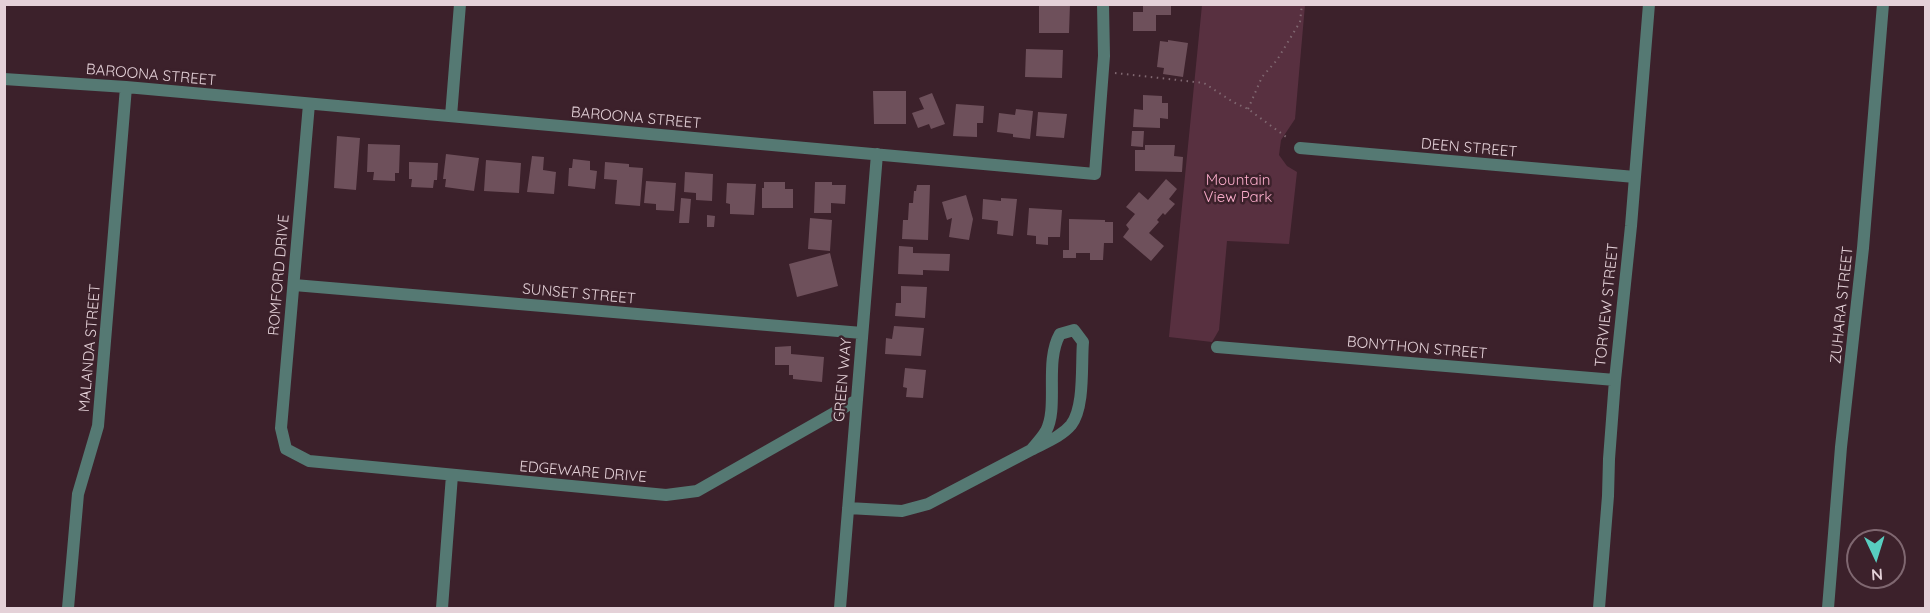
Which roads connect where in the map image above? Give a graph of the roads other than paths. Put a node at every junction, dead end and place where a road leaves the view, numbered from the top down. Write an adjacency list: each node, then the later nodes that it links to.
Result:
1 (460, 4): 8 (street)
2 (1103, 4): 10 (street, BAROONA STREET)
3 (1649, 4): 11 (street, TORVIEW STREET)
4 (1883, 4): 25 (street, ZUHARA STREET)
5 (4, 79): 6 (street, BAROONA STREET)
6 (126, 87): 7 (street, BAROONA STREET); 21 (street, MALANDA STREET)
7 (309, 104): 8 (street, BAROONA STREET); 12 (street, ROMFORD DRIVE)
8 (450, 116): 10 (street, BAROONA STREET)
9 (1300, 148): 11 (street, DEEN STREET)
10 (876, 154): 13 (street, GREEN WAY)
11 (1635, 177): 15 (street, TORVIEW STREET)
12 (294, 285): 13 (street, SUNSET STREET); 17 (street, ROMFORD DRIVE)
13 (862, 333): 16 (street, GREEN WAY)
14 (1217, 347): 15 (street, BONYTHON STREET)
15 (1615, 380): 24 (street, TORVIEW STREET)
16 (857, 400): 19 (street, EDGEWARE DRIVE); 20 (street, GREEN WAY)
17 (286, 449): 19 (street, EDGEWARE DRIVE)
18 (1031, 450): 18 (street); 20 (street)
19 (452, 475): 22 (street)
20 (848, 508): 23 (street, GREEN WAY)
21 (68, 609)
22 (442, 609)
23 (840, 609)
24 (1599, 609)
25 (1828, 609)

